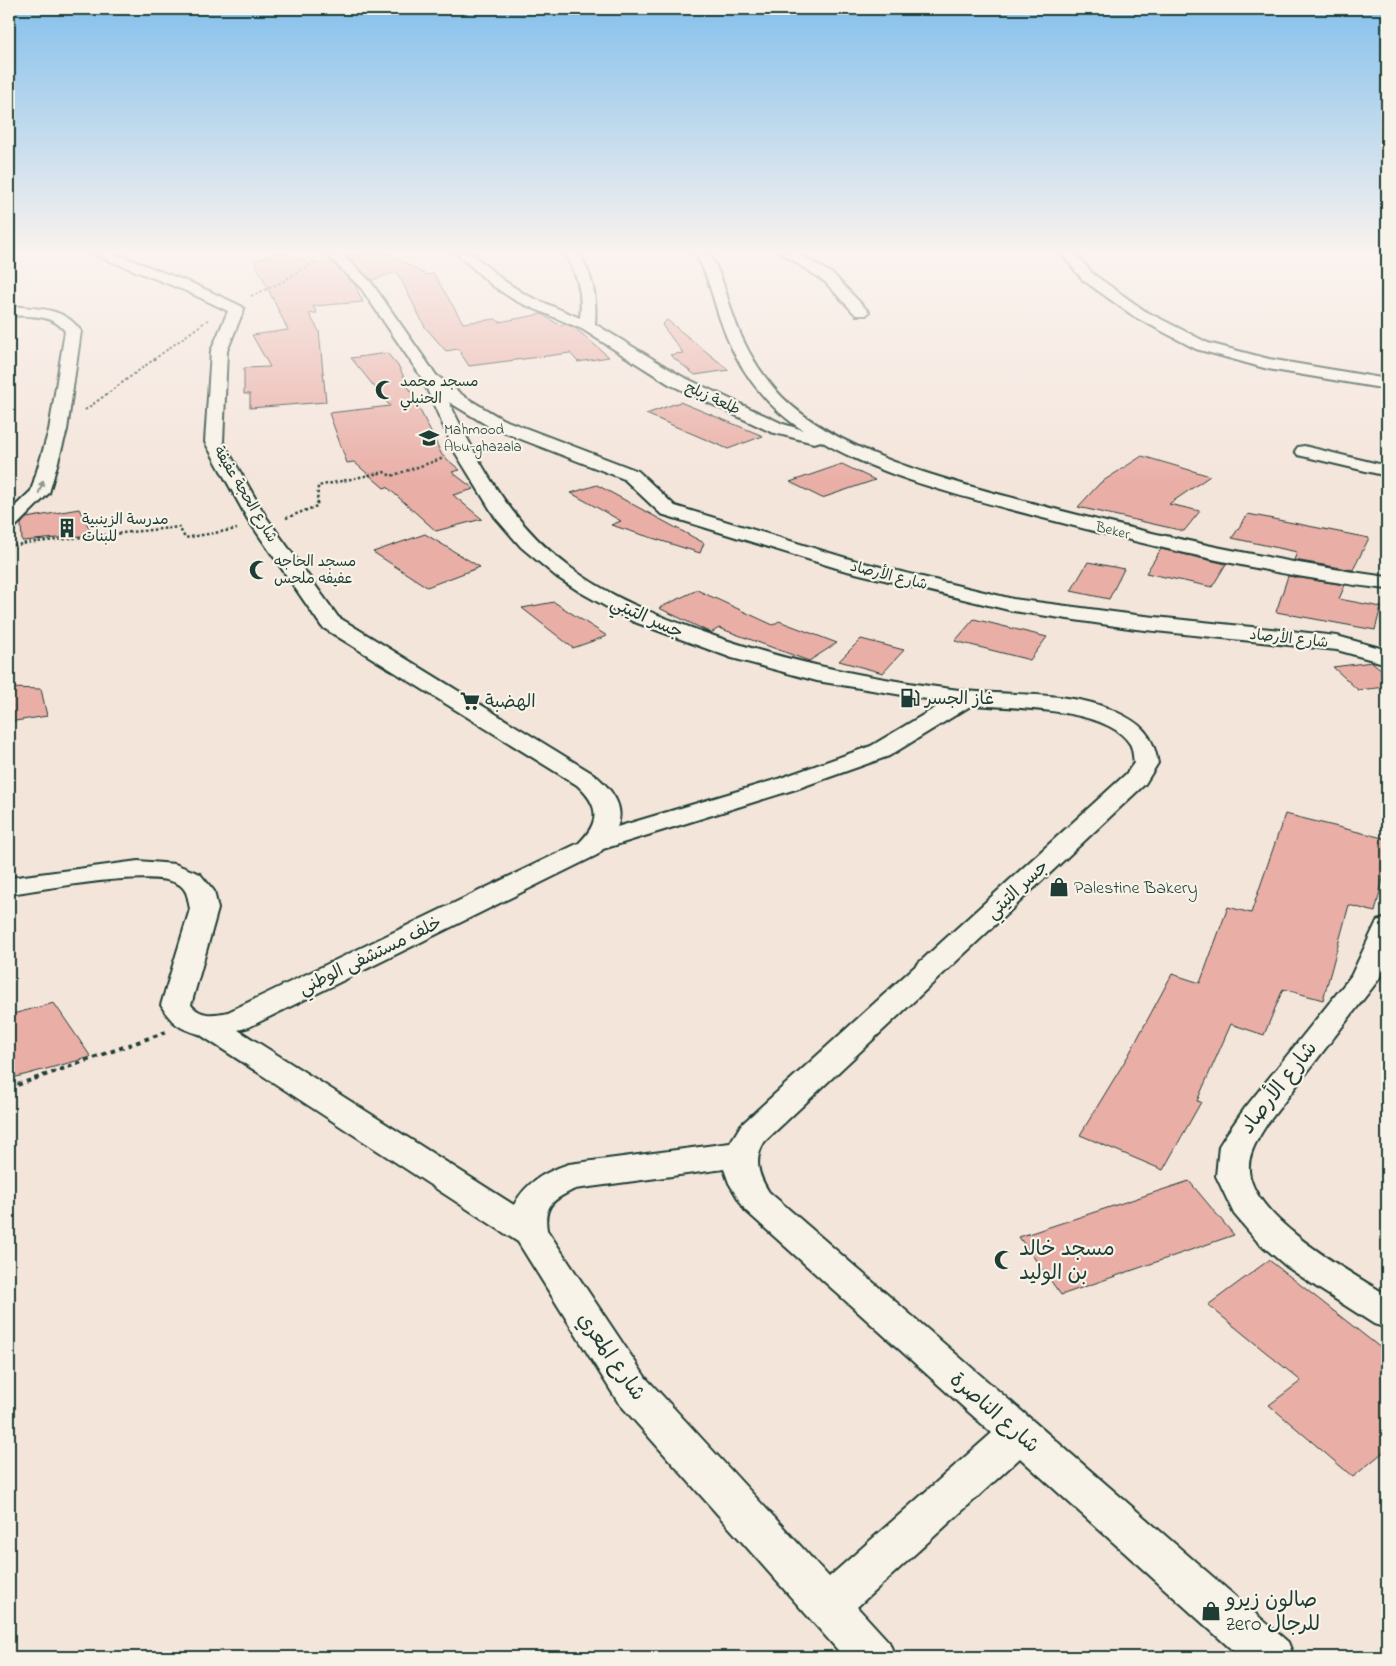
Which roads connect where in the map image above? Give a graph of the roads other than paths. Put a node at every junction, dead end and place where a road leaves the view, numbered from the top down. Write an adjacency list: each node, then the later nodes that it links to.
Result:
1 (72, 330): 12 (street, one-way to 1)
2 (228, 330): 16 (street, شارع الحجة عفيفة)
3 (397, 330): 7 (street)
4 (593, 330): 9 (street, طلعة زبلح)
5 (731, 330): 9 (street)
6 (1171, 330): 8 (street)
7 (430, 378): 14 (street, شارع الأرصاد); 15 (street, جسر التيتي)
8 (1387, 384)
9 (847, 447): 13 (street, Beker)
10 (1304, 451): 11 (street)
11 (1387, 471)
12 (9, 522)
13 (1387, 583)
14 (1387, 657)
15 (969, 698): 17 (street); 21 (street, جسر التيتي)
16 (519, 738): 17 (street, خلف مستشفى الوطني)
17 (594, 843): 20 (street, خلف مستشفى الوطني)
18 (9, 886): 20 (street)
19 (1387, 927): 23 (street, شارع الأرصاد)
20 (200, 1024): 22 (street)
21 (741, 1154): 22 (street); 24 (street, شارع الناصرة)
22 (530, 1232): 25 (street, شارع المعري)
23 (1387, 1313)
24 (1019, 1434): 25 (street); 27 (street, شارع الناصرة)
25 (826, 1606): 26 (street, شارع المعري)
26 (873, 1657)
27 (1272, 1657)

